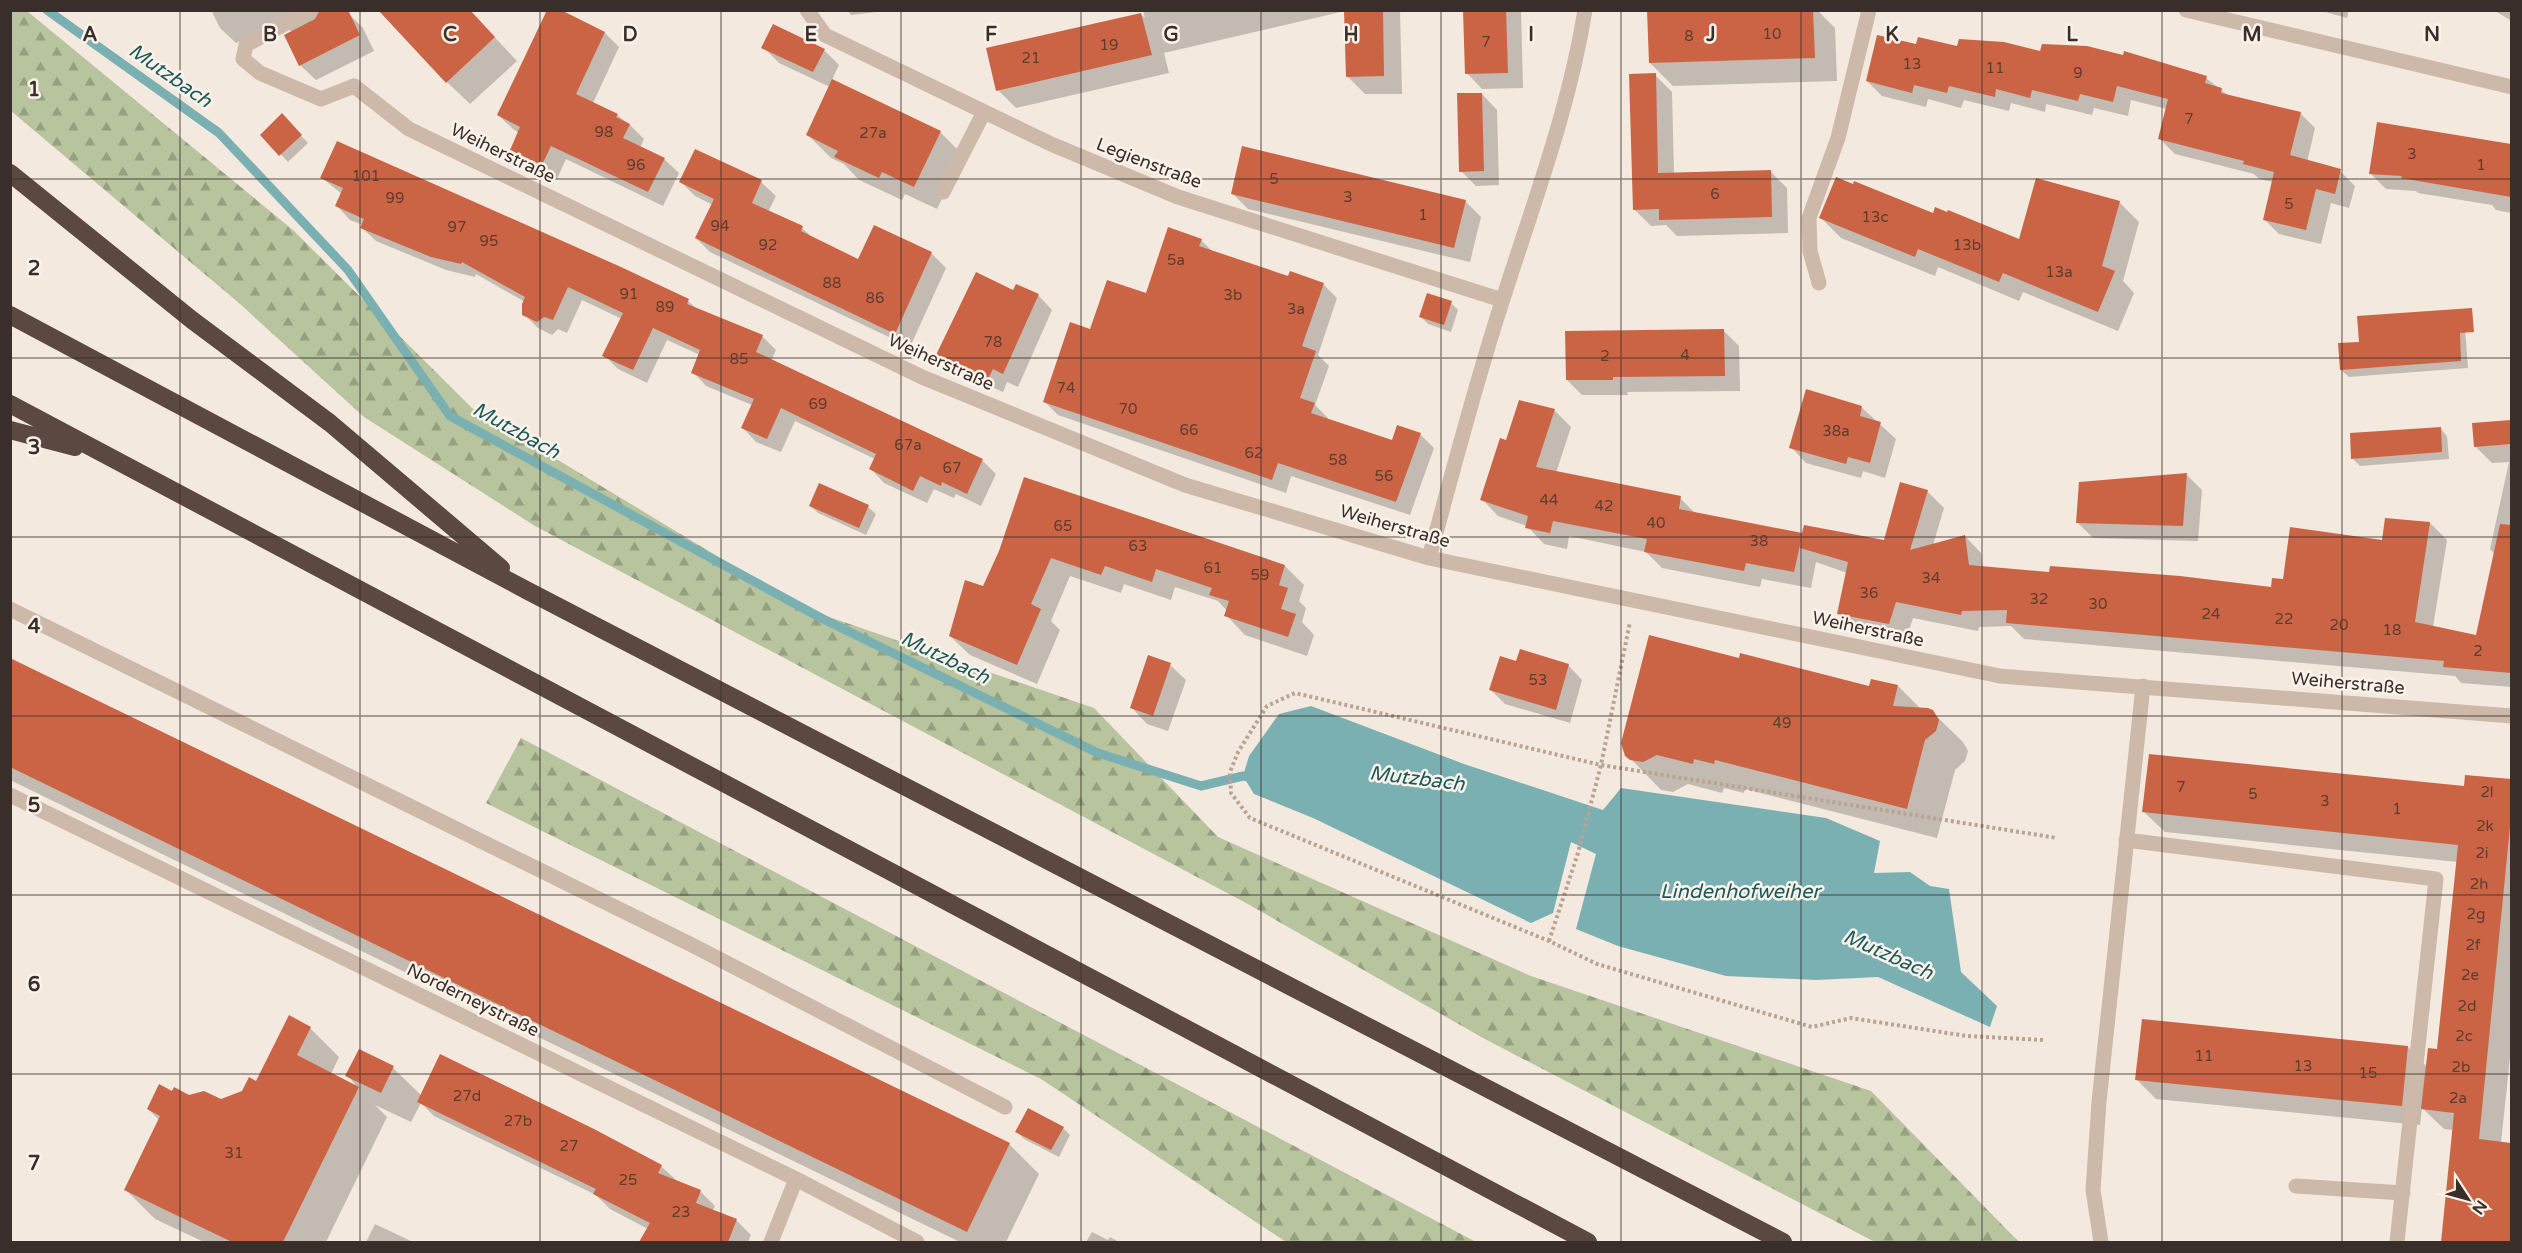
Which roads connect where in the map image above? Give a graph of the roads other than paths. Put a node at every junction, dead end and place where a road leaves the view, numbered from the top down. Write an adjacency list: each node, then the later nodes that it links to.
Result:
1 (310, 10): 16 (street, Weiherstraße)
2 (807, 10): 7 (street, Legienstraße)
3 (1586, 10): 11 (street)
4 (1869, 10): 10 (street)
5 (2186, 10): 6 (street)
6 (2511, 87)
7 (984, 112): 9 (street); 11 (street, Legienstraße)
8 (10, 173): 17 (highway)
9 (943, 192)
10 (1819, 283)
11 (1502, 300): 16 (street)
12 (10, 315): 17 (highway)
13 (10, 404): 15 (highway)
14 (10, 430): 15 (highway)
15 (106, 455): 29 (highway)
16 (1429, 558): 19 (street, Weiherstraße)
17 (528, 591): 30 (highway)
18 (10, 609): 23 (street)
19 (2143, 686): 20 (street, Weiherstraße); 22 (street)
20 (2511, 716)
21 (10, 795): 24 (street, Norderneystraße)
22 (2126, 840): 26 (street); 31 (street)
23 (1005, 1107)
24 (796, 1179): 27 (street); 28 (street, Norderneystraße)
25 (2296, 1186): 26 (street)
26 (2403, 1193): 32 (street)
27 (771, 1242)
28 (917, 1242)
29 (1588, 1242)
30 (1783, 1242)
31 (2101, 1242)
32 (2397, 1242)

